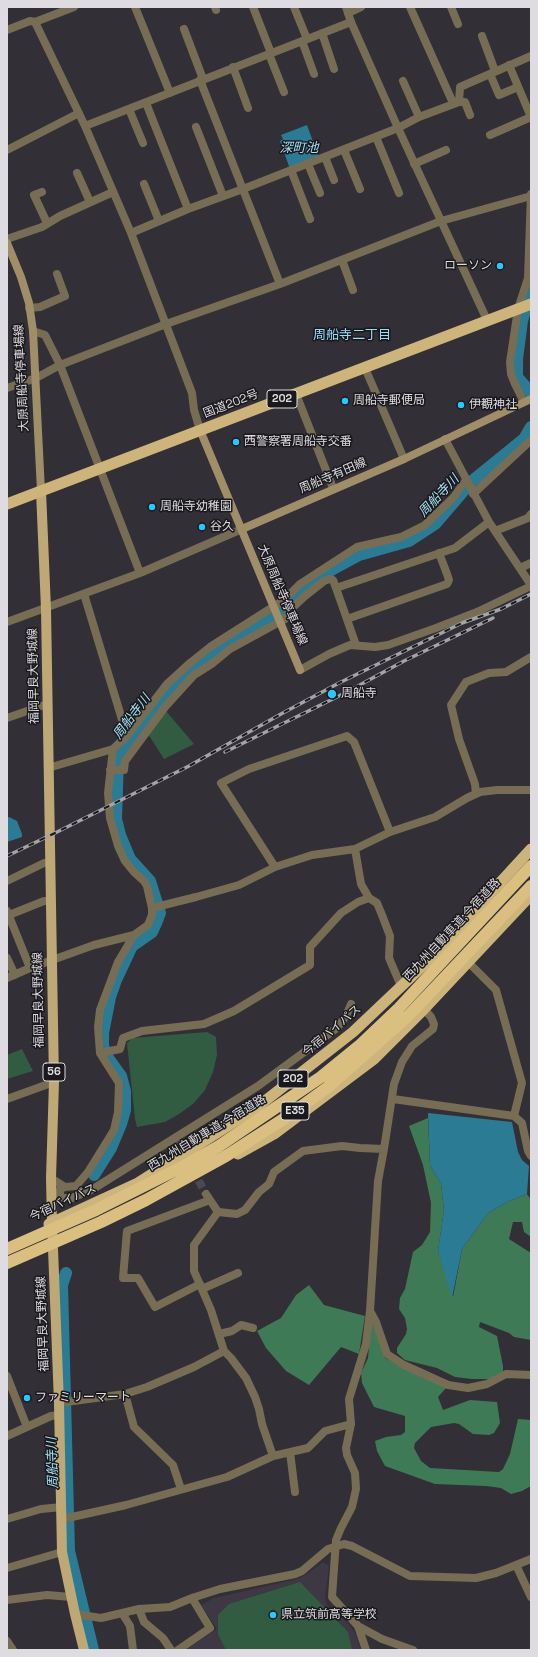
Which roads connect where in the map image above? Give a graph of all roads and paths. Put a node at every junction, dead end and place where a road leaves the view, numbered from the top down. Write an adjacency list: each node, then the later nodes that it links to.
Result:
1 (74, 7): 9 (street)
2 (135, 7): 28 (street)
3 (253, 7): 17 (street)
4 (294, 7): 16 (street)
5 (361, 7): 8 (street)
6 (410, 7): 29 (street)
7 (451, 7): 11 (street)
8 (347, 10): 10 (street)
9 (36, 22): 13 (street); 33 (street)
10 (352, 22): 14 (street); 39 (street)
11 (458, 24)
12 (184, 29): 24 (street)
13 (7, 30)
14 (322, 33): 16 (street); 21 (street)
15 (482, 36): 22 (street)
16 (304, 40): 17 (street); 23 (street)
17 (270, 54): 20 (street); 27 (street)
18 (531, 56): 19 (street)
19 (509, 65): 22 (street); 26 (street)
20 (233, 68): 24 (street); 31 (street)
21 (334, 69)
22 (493, 72): 26 (street); 29 (street)
23 (314, 74)
24 (202, 79): 28 (street); 53 (street)
25 (403, 81): 35 (street)
26 (518, 87): 36 (street)
27 (284, 92)
28 (170, 93): 30 (street)
29 (456, 102): 34 (street); 35 (street)
30 (146, 103): 32 (street); 62 (street)
31 (248, 108)
32 (129, 109): 37 (street); 42 (street)
33 (79, 113): 37 (street); 43 (street)
34 (470, 114)
35 (419, 117): 39 (street)
36 (531, 117): 40 (street)
37 (85, 126): 56 (street)
38 (196, 127): 60 (street)
39 (398, 128): 41 (street); 48 (street)
40 (490, 135)
41 (376, 137): 44 (street); 58 (street)
42 (143, 143)
43 (7, 150)
44 (344, 150): 46 (street); 54 (street)
45 (446, 150): 48 (street)
46 (325, 157): 47 (street); 51 (street)
47 (308, 164): 49 (street); 57 (street)
48 (414, 164): 65 (street)
49 (291, 170): 53 (street); 63 (street)
50 (77, 173): 61 (street)
51 (334, 180)
52 (144, 184): 64 (street)
53 (243, 189): 60 (street); 72 (street)
54 (360, 189)
55 (42, 192): 66 (street)
56 (113, 192): 61 (street); 67 (street)
57 (320, 194)
58 (399, 194)
59 (531, 195): 65 (street); 74 (street)
60 (223, 196): 62 (street)
61 (90, 202): 66 (street)
62 (188, 209): 64 (street)
63 (310, 219)
64 (159, 221): 67 (street)
65 (441, 221): 70 (street); 76 (street)
66 (47, 223): 68 (street)
67 (131, 233): 77 (street)
68 (7, 240)
69 (7, 243): 75 (main road, 大原周船寺停車場線)
70 (342, 260): 72 (street); 73 (street)
71 (57, 274): 75 (street)
72 (280, 284): 77 (street)
73 (353, 290)
74 (524, 306): 76 (highway, 国道202号 / 202); 84 (street)
75 (29, 308): 78 (main road, 大原周船寺停車場線)
76 (487, 320): 80 (highway, 国道202号 / 202)
77 (166, 324): 79 (street); 85 (street)
78 (33, 331): 79 (street); 81 (main road, 大原周船寺停車場線)
79 (60, 365): 81 (street); 89 (street)
80 (365, 368): 83 (highway, 国道202号 / 202); 88 (street)
81 (36, 378): 82 (street); 92 (main road, 大原周船寺停車場線)
82 (7, 388)
83 (296, 394): 85 (highway, 国道202号 / 202); 91 (street)
84 (528, 401): 86 (main road, 周船寺有田線)
85 (200, 430): 89 (highway, 国道202号 / 202); 97 (main road)
86 (445, 440): 88 (main road, 周船寺有田線); 90 (street)
87 (530, 441): 93 (street)
88 (404, 459): 91 (main road, 周船寺有田線)
89 (99, 468): 92 (highway, 国道202号 / 202); 102 (street)
90 (466, 480): 93 (street); 107 (street)
91 (333, 488): 97 (main road, 周船寺有田線)
92 (41, 491): 94 (highway, 国道202号 / 202); 106 (main road, 福岡早良大野城線 / 56)
93 (472, 492): 96 (street)
94 (7, 504)
95 (531, 514): 98 (street)
96 (489, 522): 98 (street); 99 (street)
97 (242, 529): 102 (street); 107 (main road, 大原周船寺停車場線)
98 (495, 531): 101 (street)
99 (439, 553): 104 (street); 108 (street)
100 (531, 562): 101 (street)
101 (520, 568): 103 (street)
102 (140, 573): 105 (street)
103 (531, 586): 111 (street)
104 (336, 588): 108 (street); 109 (street)
105 (84, 594): 106 (street); 116 (street)
106 (46, 609): 110 (street); 114 (main road, 福岡早良大野城線 / 56)
107 (274, 609): 109 (main road, 大原周船寺停車場線); 116 (street)
108 (347, 619): 111 (street)
109 (279, 621): 113 (main road, 大原周船寺停車場線); 119 (street)
110 (7, 622)
111 (356, 646): 113 (street)
112 (531, 657): 121 (street)
113 (300, 670)
114 (47, 704): 115 (street); 118 (main road, 福岡早良大野城線 / 56)
115 (7, 718)
116 (128, 736): 117 (street)
117 (113, 749): 118 (street); 119 (street)
118 (48, 768): 125 (main road, 福岡早良大野城線 / 56)
119 (115, 770): 133 (street)
120 (531, 790): 121 (street)
121 (476, 794): 122 (street)
122 (390, 832): 123 (street); 127 (street)
123 (355, 849): 127 (street); 131 (street)
124 (531, 849): 141 (highway, 今宿バイパス / 202)
125 (50, 863): 128 (street); 132 (main road, 福岡早良大野城線 / 56)
126 (531, 866): 157 (highway, 西九州自動車道;今宿道路 / E35, bridge)
127 (275, 867): 133 (street)
128 (7, 881)
129 (531, 886): 158 (highway, E35, bridge)
130 (531, 895): 138 (highway, 202)
131 (369, 898): 141 (street); 144 (street)
132 (50, 901): 134 (street); 137 (main road, 福岡早良大野城線 / 56)
133 (152, 908): 135 (street)
134 (8, 913): 139 (street)
135 (134, 936): 137 (street); 144 (street)
136 (7, 958): 140 (street)
137 (52, 960): 139 (street); 145 (main road, 福岡早良大野城線 / 56)
138 (468, 962): 143 (highway, 202); 148 (street)
139 (30, 968): 140 (street)
140 (11, 976)
141 (401, 986): 154 (highway, 今宿バイパス / 202)
142 (351, 1004): 152 (street)
143 (424, 1010): 147 (street); 156 (highway, 202)
144 (100, 1053): 152 (street)
145 (54, 1082): 146 (street); 151 (main road, 福岡早良大野城線 / 56)
146 (7, 1099)
147 (393, 1099): 148 (street); 149 (street)
148 (514, 1116): 150 (street)
149 (384, 1149): 153 (street); 162 (street)
150 (531, 1156)
151 (51, 1178): 152 (street); 154 (main road, 福岡早良大野城線 / 56)
152 (65, 1187)
153 (218, 1212): 161 (street); 161 (street)
154 (52, 1223): 155 (highway, 今宿バイパス / 202); 156 (main road, 福岡早良大野城線 / 56)
155 (7, 1243)
156 (54, 1248): 159 (highway, 202); 170 (main road, 福岡早良大野城線 / 56)
157 (7, 1249)
158 (7, 1263)
159 (7, 1268)
160 (238, 1273): 161 (street)
161 (201, 1286): 164 (street)
162 (370, 1311): 166 (street); 172 (street)
163 (253, 1328): 164 (street)
164 (219, 1334): 165 (street)
165 (224, 1351): 169 (street); 176 (street)
166 (531, 1374)
167 (7, 1376): 168 (street)
168 (10, 1393): 173 (street)
169 (125, 1394): 170 (street); 177 (street)
170 (59, 1403): 171 (main road, 福岡早良大野城線 / 56)
171 (59, 1415): 173 (street); 179 (main road, 福岡早良大野城線 / 56)
172 (351, 1424): 175 (street); 182 (street)
173 (27, 1427): 174 (street)
174 (7, 1436)
175 (290, 1452): 176 (street); 178 (street)
176 (273, 1456): 177 (street)
177 (181, 1489): 181 (street)
178 (295, 1492)
179 (62, 1507): 180 (street); 181 (main road, 福岡早良大野城線 / 56)
180 (7, 1518)
181 (62, 1518): 183 (main road, 福岡早良大野城線 / 56)
182 (336, 1546): 185 (street); 189 (street); 194 (street)
183 (62, 1552): 186 (street); 187 (main road, 福岡早良大野城線 / 56)
184 (531, 1559): 185 (street)
185 (516, 1565): 188 (street)
186 (7, 1568)
187 (71, 1597): 190 (street); 193 (main road, 福岡早良大野城線 / 56)
188 (531, 1597)
189 (192, 1598): 191 (street); 200 (street)
190 (7, 1600)
191 (139, 1608): 192 (street); 199 (street)
192 (122, 1613): 193 (street); 198 (street)
193 (75, 1614): 197 (main road, 福岡早良大野城線 / 56)
194 (358, 1626): 201 (street); 202 (street)
195 (7, 1641): 196 (street)
196 (13, 1650)
197 (84, 1650)
198 (133, 1650)
199 (171, 1650)
200 (178, 1650)
201 (366, 1650)
202 (413, 1650)

